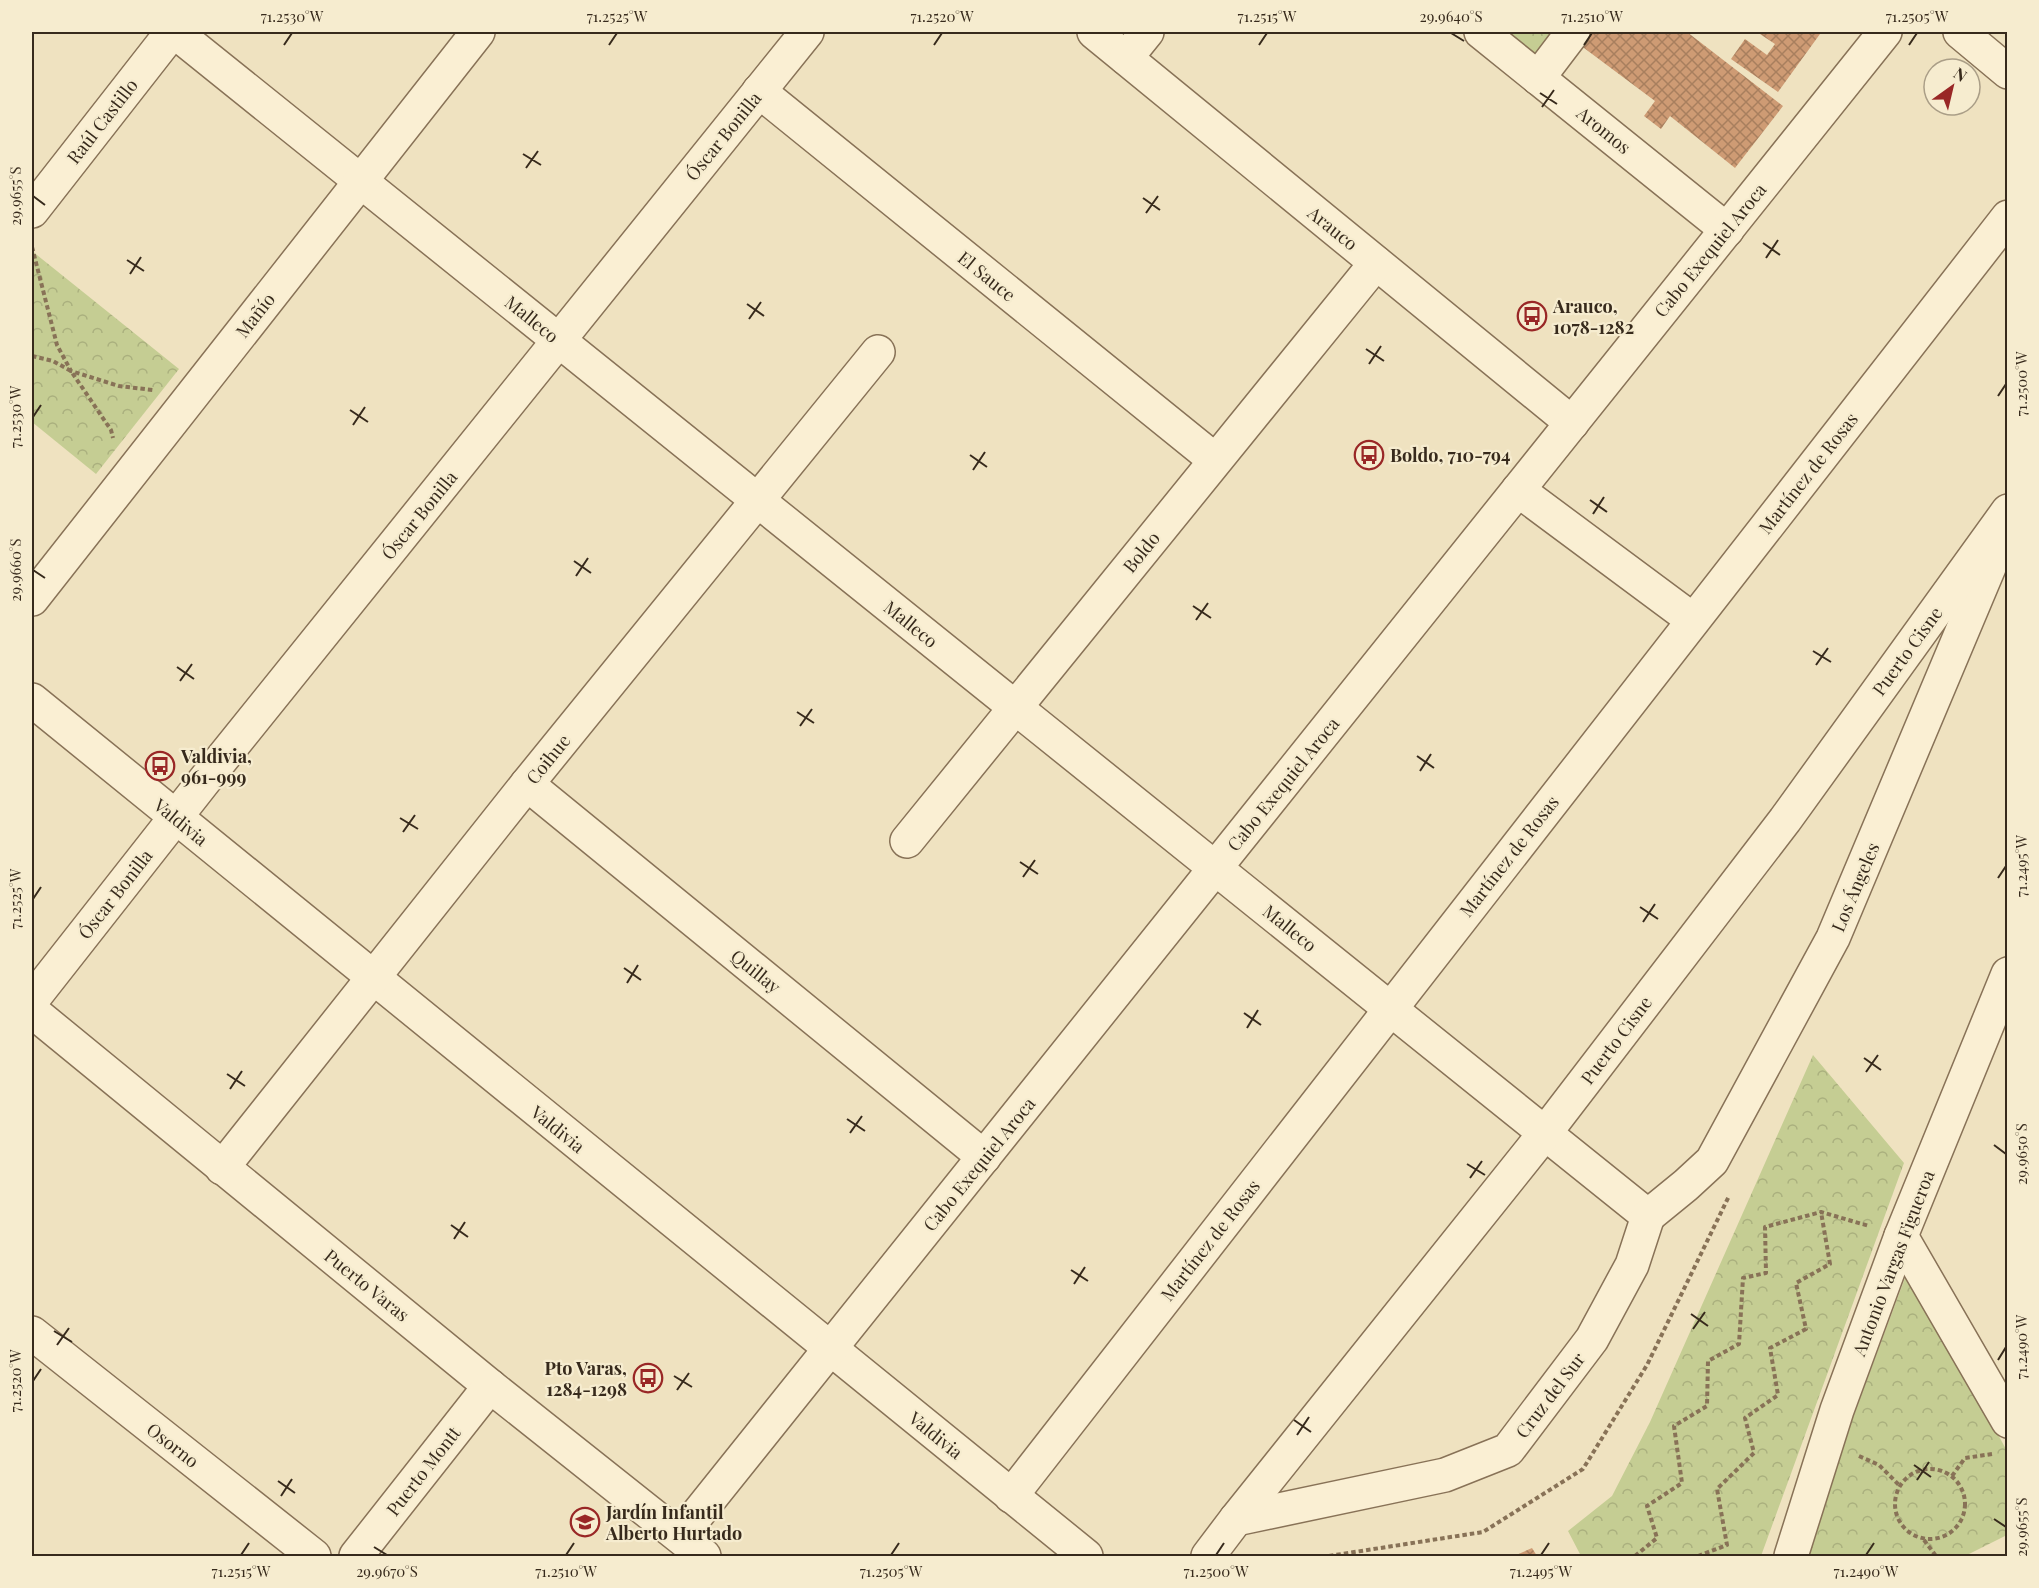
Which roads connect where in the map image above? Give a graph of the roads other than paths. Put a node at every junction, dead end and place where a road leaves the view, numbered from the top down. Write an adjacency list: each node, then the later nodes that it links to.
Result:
1 (173, 32): 14 (street, Malleco); 15 (street, Raúl Castillo)
2 (478, 32): 14 (street, Mañío)
3 (807, 32): 13 (street, Óscar Bonilla)
4 (1094, 32): 10 (street, Arauco)
5 (1147, 32): 10 (street)
6 (1481, 32): 12 (street, Aromos)
7 (1573, 32): 12 (street)
8 (1885, 32): 17 (street, Cabo Exequiel Aroca)
9 (1960, 32): 11 (street)
10 (1126, 58): 18 (street, Arauco)
11 (2007, 72)
12 (1538, 78): 17 (street, Aromos)
13 (759, 91): 19 (street, Óscar Bonilla); 22 (street, El Sauce)
14 (361, 181): 19 (street, Malleco); 27 (street, Mañío)
15 (32, 211)
16 (2007, 217): 28 (street, Martínez de Rosas)
17 (1727, 230): 21 (street, Cabo Exequiel Aroca)
18 (1376, 263): 21 (street, Arauco); 22 (street, Boldo)
19 (559, 340): 24 (street, Malleco); 32 (street, Óscar Bonilla)
20 (878, 352): 24 (street, Coihue)
21 (1572, 423): 23 (street, Cabo Exequiel Aroca)
22 (1215, 460): 30 (street, Boldo)
23 (1518, 490): 28 (street); 34 (street, Cabo Exequiel Aroca)
24 (758, 500): 30 (street, Malleco); 31 (street, Coihue)
25 (2007, 511): 40 (street, Puerto Cisne)
26 (2007, 524): 43 (street, Los Ángeles)
27 (32, 599)
28 (1693, 620): 38 (street, Martínez de Rosas)
29 (32, 700): 32 (street, Valdivia)
30 (1015, 707): 33 (street, Boldo); 34 (street, Malleco)
31 (527, 784): 36 (street, Coihue); 41 (street, Quillay)
32 (175, 818): 36 (street, Valdivia); 37 (street, Óscar Bonilla)
33 (907, 841)
34 (1216, 868): 38 (street, Malleco); 41 (street, Cabo Exequiel Aroca)
35 (2007, 974): 44 (street, Antonio Vargas Figueroa)
36 (373, 978): 42 (street, Coihue); 46 (street, Valdivia)
37 (32, 1000)
38 (1390, 1009): 40 (street, Malleco); 49 (street, Martínez de Rosas)
39 (32, 1011): 42 (street, Puerto Varas)
40 (1545, 1133): 43 (street, Malleco); 50 (street, Puerto Cisne)
41 (984, 1157): 46 (street, Cabo Exequiel Aroca)
42 (222, 1168): 47 (street, Puerto Varas)
43 (1648, 1216): 50 (street, Cruz del Sur)
44 (1901, 1236): 48 (street); 56 (street, Antonio Vargas Figueroa)
45 (32, 1333): 52 (street, Osorno)
46 (831, 1350): 49 (street, Valdivia); 51 (street, Cabo Exequiel Aroca)
47 (490, 1386): 51 (street, Puerto Varas); 53 (street, Puerto Montt)
48 (2007, 1421)
49 (1011, 1496): 54 (street, Valdivia)
50 (1236, 1519): 55 (street, Puerto Cisne)
51 (692, 1546)
52 (314, 1557)
53 (356, 1557)
54 (1086, 1557)
55 (1208, 1557)
56 (1791, 1557)

